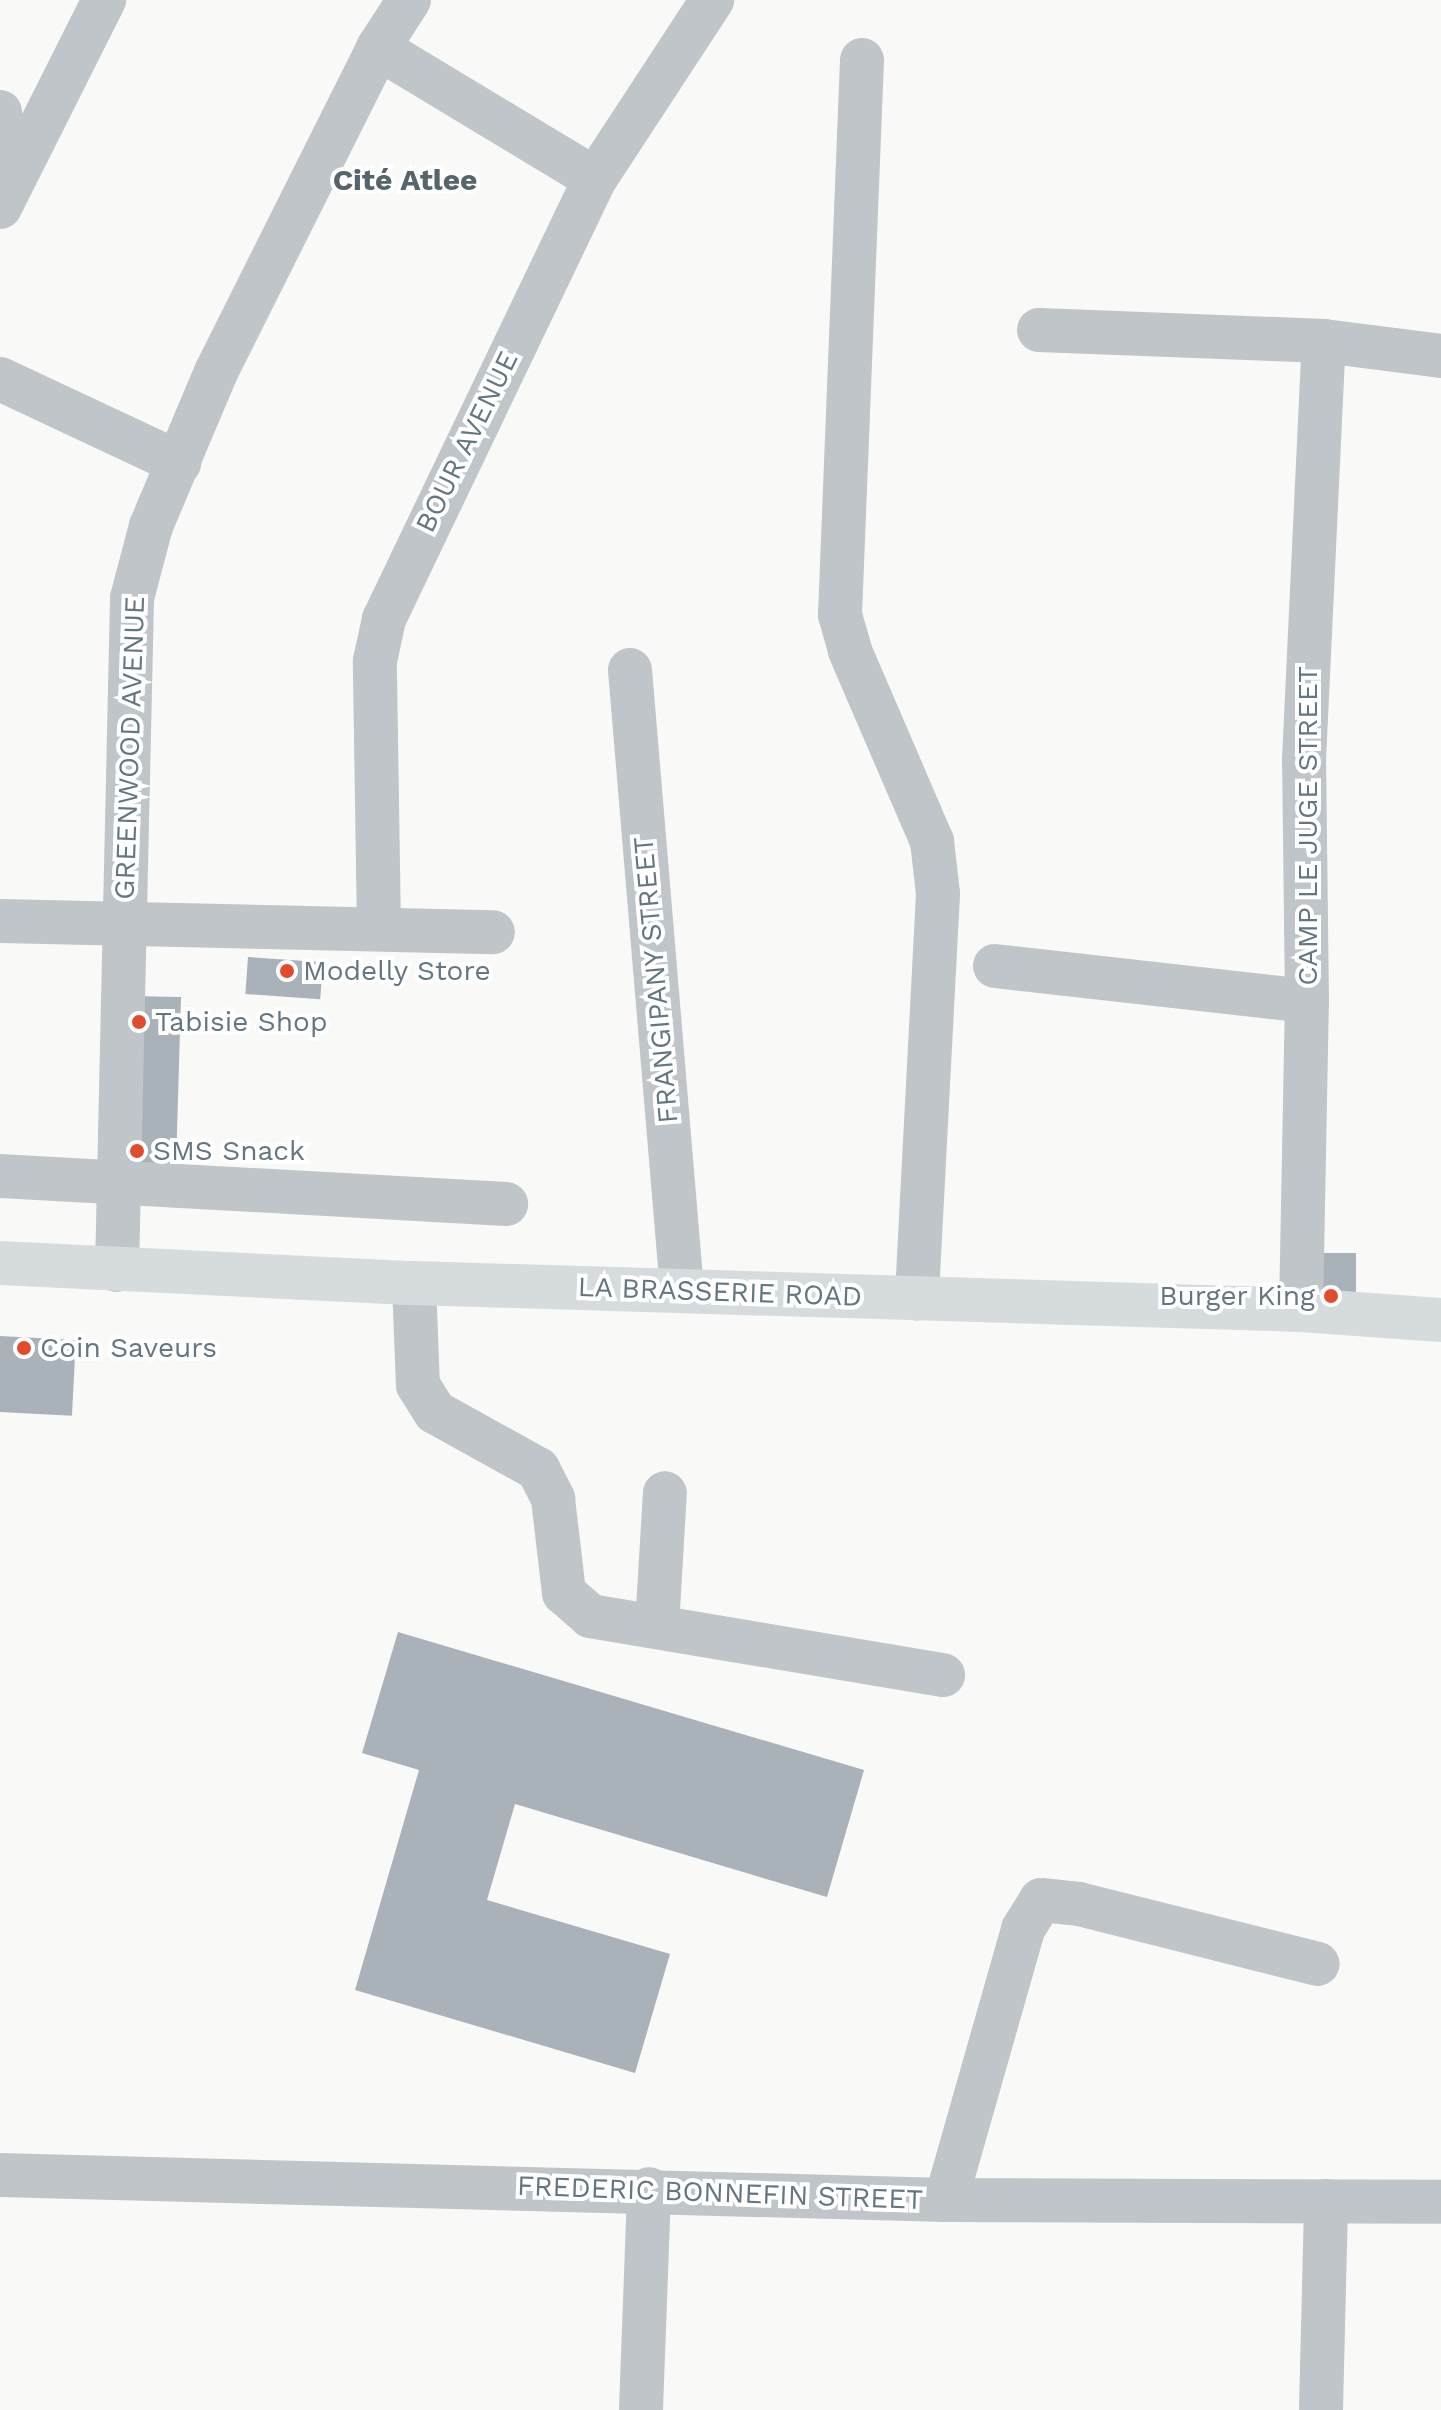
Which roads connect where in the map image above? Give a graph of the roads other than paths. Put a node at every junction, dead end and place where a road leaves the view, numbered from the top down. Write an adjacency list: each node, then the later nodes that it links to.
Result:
1 (104, 0): 8 (street)
2 (409, 0): 4 (street, GREENWOOD AVENUE)
3 (712, 0): 7 (street, BOUR AVENUE)
4 (378, 48): 7 (street); 13 (street, GREENWOOD AVENUE)
5 (862, 60): 28 (street)
6 (0, 112): 8 (street)
7 (595, 179): 17 (street, BOUR AVENUE)
8 (3, 198)
9 (1039, 330): 10 (street)
10 (1324, 341): 11 (street); 20 (street, CAMP LE JUGE STREET)
11 (1441, 356)
12 (0, 379): 13 (street)
13 (179, 463): 16 (street, GREENWOOD AVENUE)
14 (630, 670): 27 (street, FRANGIPANY STREET)
15 (0, 921): 16 (street)
16 (124, 924): 17 (street); 22 (street, GREENWOOD AVENUE)
17 (379, 929): 18 (street)
18 (493, 932)
19 (995, 966): 20 (street)
20 (1307, 1001): 29 (street, CAMP LE JUGE STREET)
21 (0, 1176): 22 (street)
22 (121, 1181): 23 (street); 25 (street, GREENWOOD AVENUE)
23 (506, 1204)
24 (0, 1263): 25 (main road, LA BRASSERIE ROAD)
25 (117, 1270): 26 (main road, LA BRASSERIE ROAD)
26 (414, 1283): 27 (main road, LA BRASSERIE ROAD); 32 (street)
27 (682, 1291): 28 (main road, LA BRASSERIE ROAD)
28 (917, 1298): 29 (main road, LA BRASSERIE ROAD)
29 (1301, 1310): 30 (main road, LA BRASSERIE ROAD)
30 (1441, 1320)
31 (665, 1493): 32 (street)
32 (657, 1626): 33 (street)
33 (943, 1675)
34 (1318, 1964): 37 (street)
35 (0, 2175): 36 (street, FREDERIC BONNEFIN STREET)
36 (649, 2189): 37 (street, FREDERIC BONNEFIN STREET); 40 (street)
37 (946, 2200): 38 (street, FREDERIC BONNEFIN STREET)
38 (1326, 2201): 39 (street, FREDERIC BONNEFIN STREET); 41 (street)
39 (1441, 2202)
40 (641, 2410)
41 (1321, 2410)

